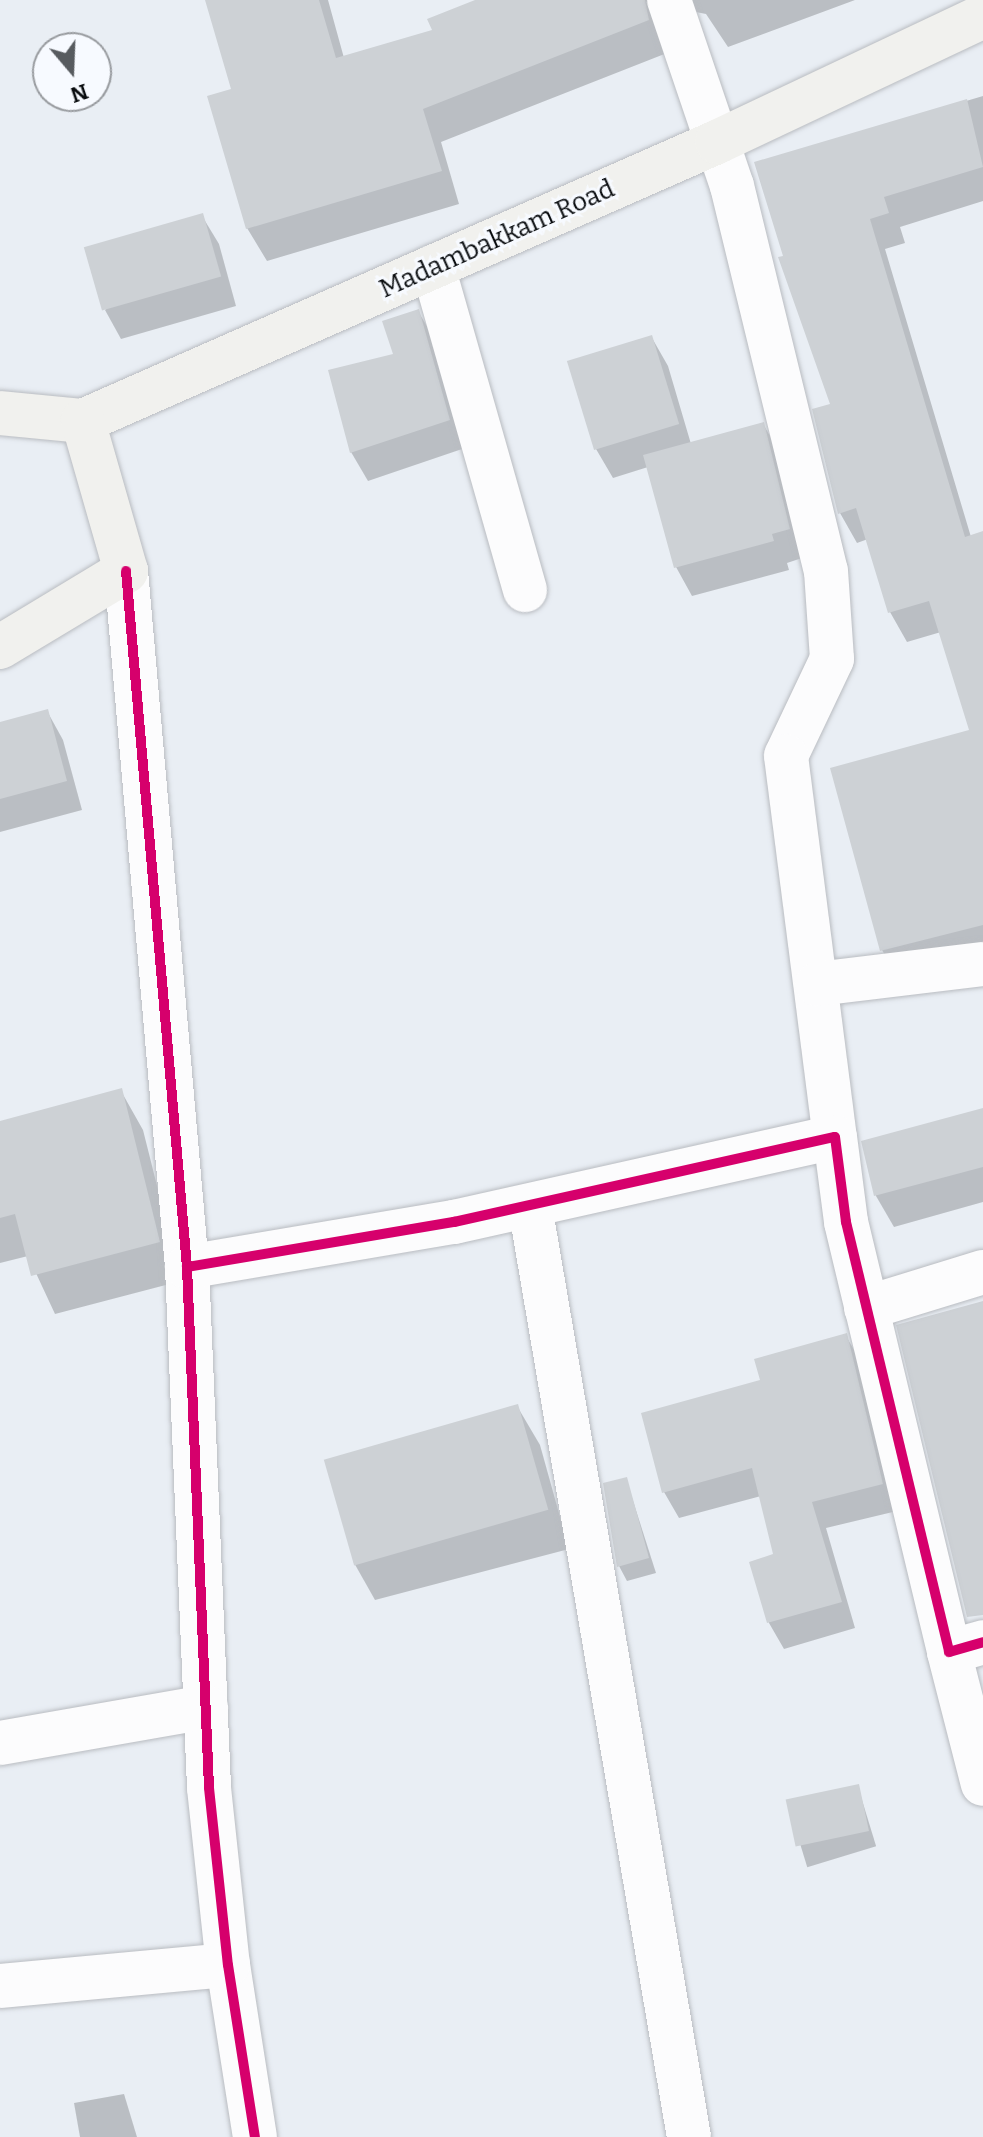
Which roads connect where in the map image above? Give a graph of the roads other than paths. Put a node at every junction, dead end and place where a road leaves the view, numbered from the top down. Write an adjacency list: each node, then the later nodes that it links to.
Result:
1 (669, 0): 4 (street)
2 (976, 0): 3 (street)
3 (983, 16): 4 (street, Madambakkam Road)
4 (717, 142): 5 (street, Madambakkam Road); 12 (street)
5 (433, 267): 7 (street, Madambakkam Road); 9 (street)
6 (0, 413): 7 (street, Madambakkam Road)
7 (83, 421): 8 (street)
8 (126, 571): 10 (street); 15 (street)
9 (525, 590)
10 (0, 647)
11 (983, 964): 12 (street)
12 (817, 984): 13 (street)
13 (835, 1137): 14 (street); 17 (street)
14 (530, 1206): 15 (street); 25 (street)
15 (187, 1267): 19 (street)
16 (983, 1272): 17 (street)
17 (866, 1308): 18 (street)
18 (966, 1647): 21 (street)
19 (206, 1707): 20 (street); 22 (street)
20 (0, 1743)
21 (983, 1784)
22 (228, 1965): 23 (street); 24 (street)
23 (0, 1986)
24 (255, 2137)
25 (689, 2137)

